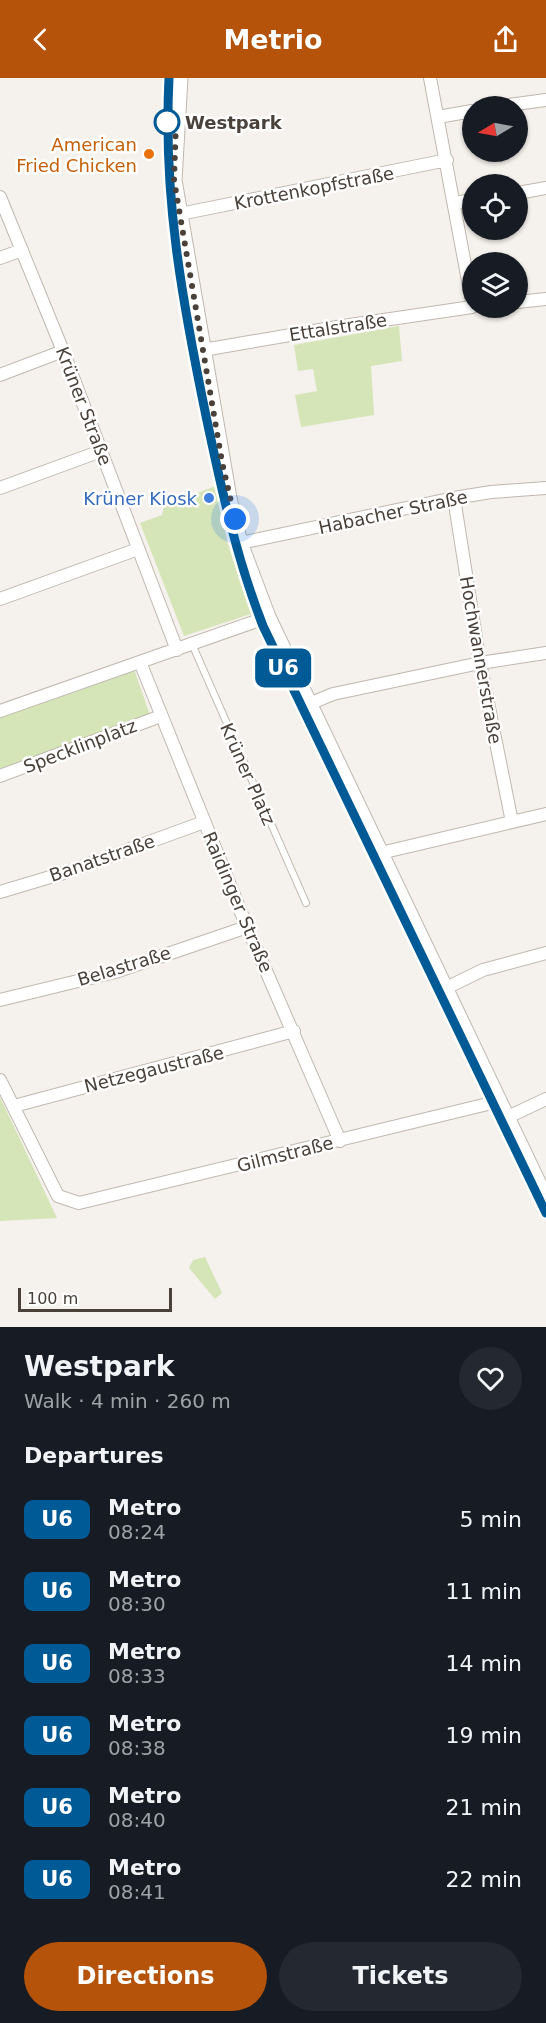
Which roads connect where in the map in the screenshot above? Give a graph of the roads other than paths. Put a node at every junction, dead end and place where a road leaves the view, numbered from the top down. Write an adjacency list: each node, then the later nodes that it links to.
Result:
1 (180, 78): 13 (street)
2 (430, 78): 6 (street)
3 (546, 100): 4 (street)
4 (528, 102)
5 (462, 113): 6 (street)
6 (438, 117): 7 (street)
7 (447, 160): 12 (street); 13 (street, Krottenkopfstraße)
8 (546, 188): 9 (street)
9 (528, 191)
10 (0, 197): 14 (street, Krüner Straße)
11 (462, 202): 12 (street)
12 (455, 203): 15 (street)
13 (180, 214): 20 (street)
14 (22, 250): 16 (street); 21 (street, Krüner Straße)
15 (463, 252)
16 (0, 258)
17 (546, 299): 18 (street)
18 (528, 301)
19 (462, 309): 20 (street, Ettalstraße)
20 (203, 350): 27 (street)
21 (63, 351): 22 (street); 23 (street, Krüner Straße)
22 (0, 375)
23 (101, 451): 24 (street); 28 (street, Krüner Straße)
24 (0, 488)
25 (546, 488): 26 (street, Habacher Straße)
26 (454, 498): 27 (street, Habacher Straße); 35 (street, Hochwannerstraße)
27 (240, 543): 30 (street)
28 (138, 549): 29 (street); 32 (street, Krüner Straße)
29 (0, 599)
30 (268, 617): 31 (street); 36 (street)
31 (192, 644): 32 (street); 45 (lane, Krüner Platz)
32 (177, 650): 34 (street)
33 (546, 653): 35 (street)
34 (140, 662): 37 (street); 38 (street, Raidinger Straße)
35 (480, 663): 36 (street); 42 (street, Hochwannerstraße)
36 (309, 704): 43 (street)
37 (0, 711)
38 (160, 716): 39 (street, Specklinplatz); 41 (street, Raidinger Straße)
39 (0, 777)
40 (546, 814): 42 (street)
41 (204, 822): 44 (street, Banatstraße); 46 (street, Raidinger Straße)
42 (512, 822): 43 (street)
43 (382, 855): 48 (street)
44 (0, 892)
45 (306, 903)
46 (247, 927): 49 (street, Belastraße); 50 (street, Raidinger Straße)
47 (546, 953): 48 (street)
48 (446, 988): 53 (street)
49 (0, 1000)
50 (294, 1031): 54 (street, Netzegaustraße); 56 (street, Raidinger Straße)
51 (0, 1080): 54 (street)
52 (546, 1099): 55 (street)
53 (500, 1101): 55 (street); 56 (street, Gilmstraße)
54 (14, 1106): 56 (street, Gilmstraße)
55 (508, 1117): 57 (street)
56 (340, 1141)
57 (546, 1198)

